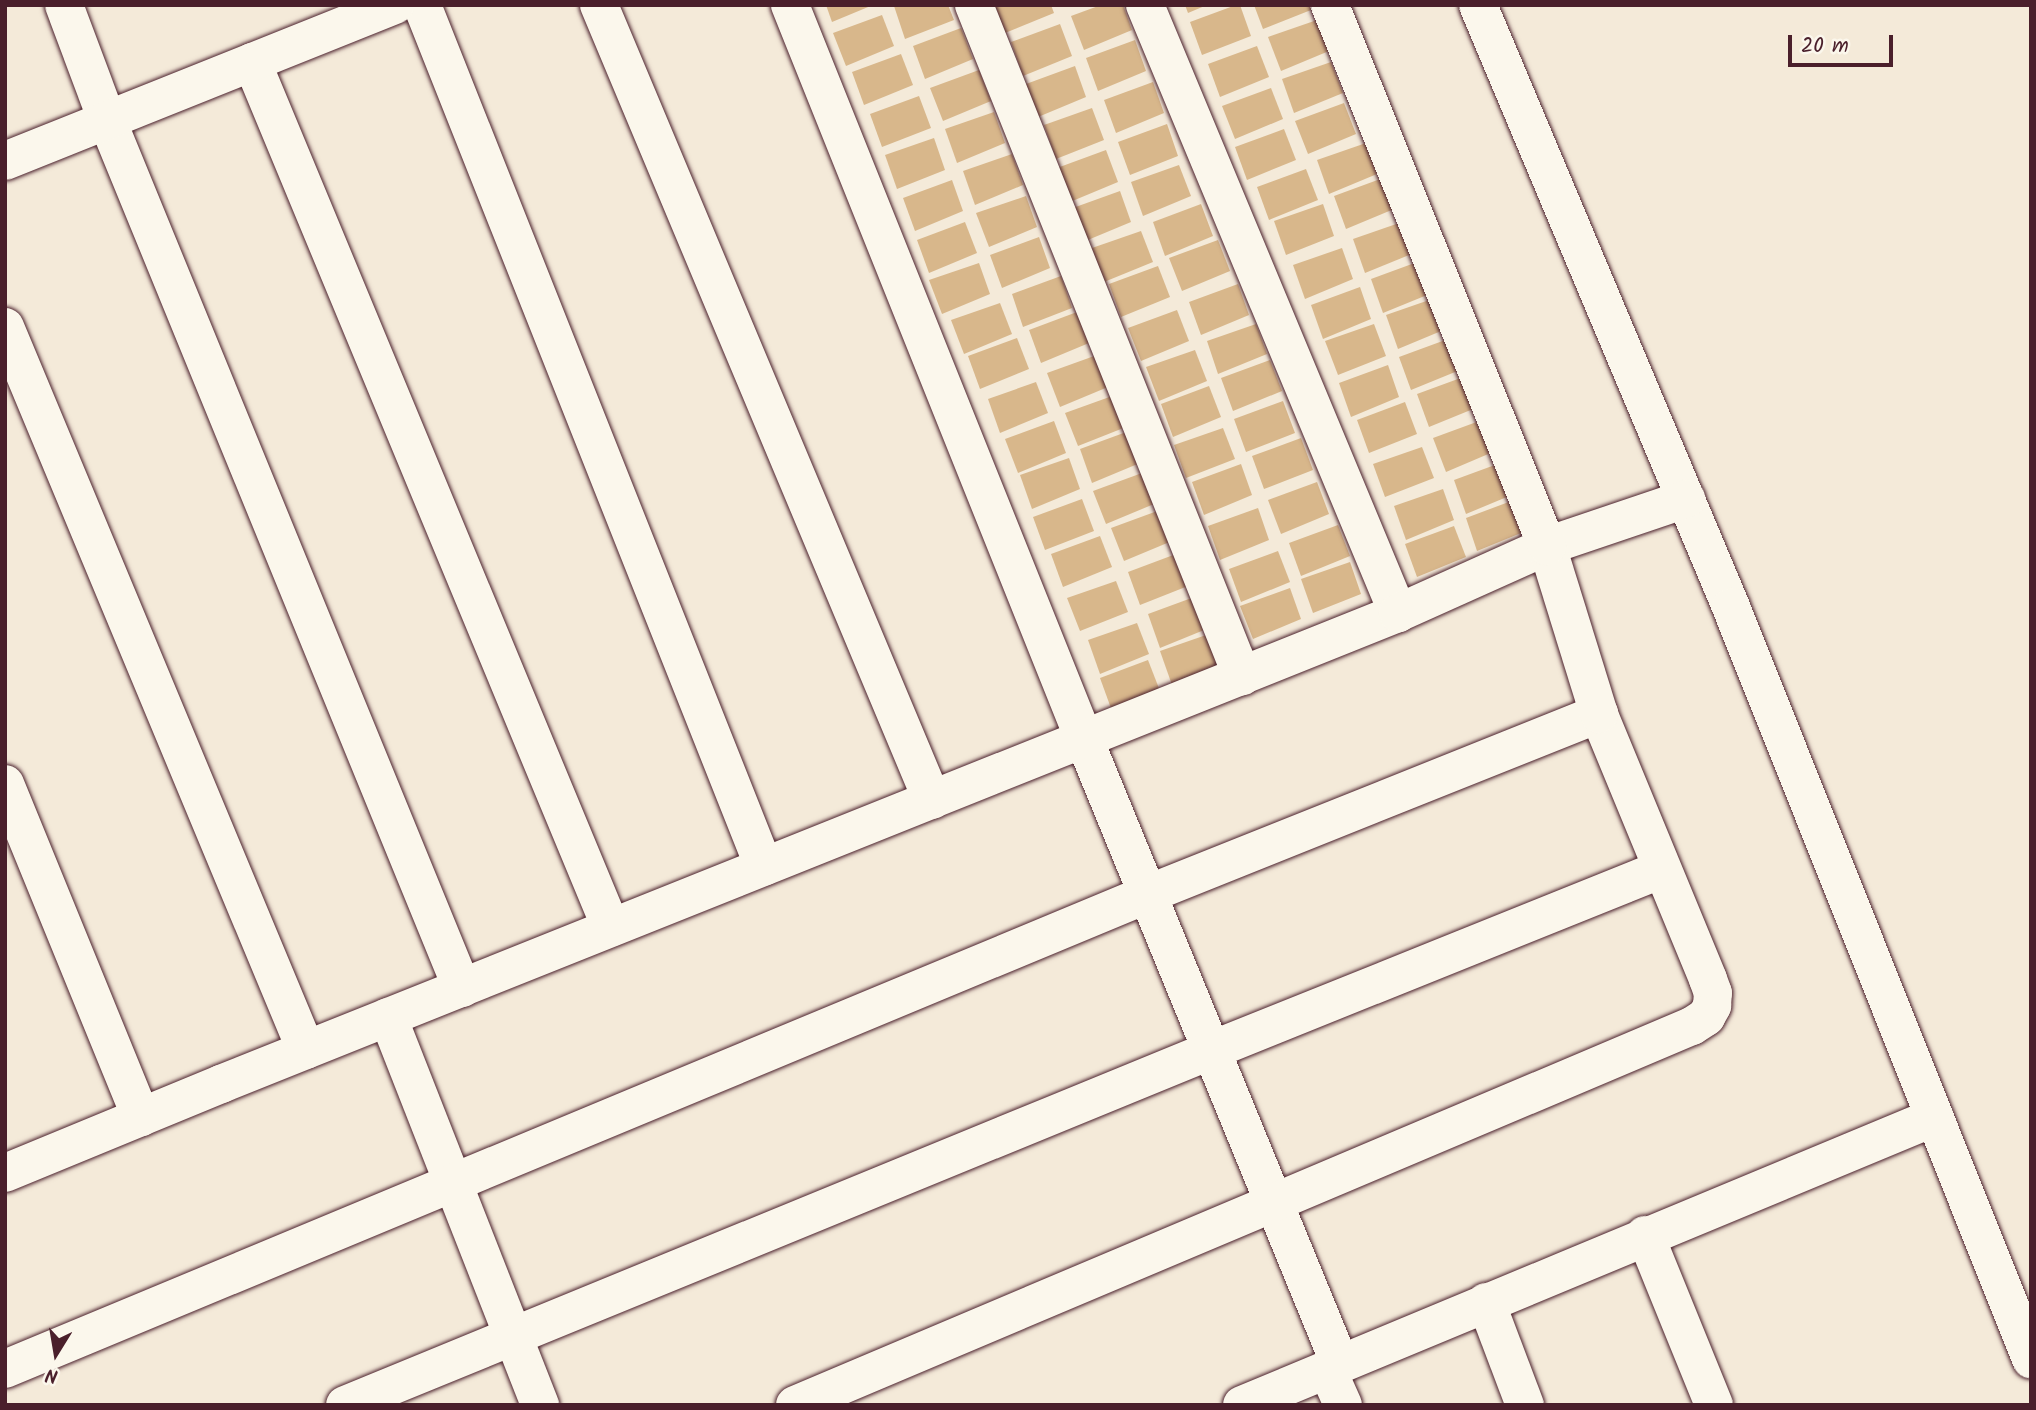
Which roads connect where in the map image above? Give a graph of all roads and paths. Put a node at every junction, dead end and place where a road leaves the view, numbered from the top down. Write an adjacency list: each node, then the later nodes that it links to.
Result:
1 (64, 5): 11 (street)
2 (395, 5): 10 (street)
3 (422, 5): 22 (street)
4 (599, 5): 21 (street)
5 (790, 5): 19 (street)
6 (974, 5): 17 (street)
7 (1145, 5): 16 (street)
8 (1330, 5): 15 (street)
9 (1478, 5): 14 (street)
10 (252, 62): 11 (street); 25 (street)
11 (107, 120): 12 (street); 26 (street)
12 (5, 161)
13 (5, 327): 28 (street)
14 (1686, 499): 15 (street); 31 (street)
15 (1547, 546): 16 (street); 18 (street)
16 (1398, 613): 17 (street)
17 (1242, 676): 19 (street)
18 (1599, 714): 23 (street); 24 (street)
19 (1084, 739): 21 (street); 24 (street)
20 (5, 784): 30 (street)
21 (932, 800): 22 (street)
22 (764, 867): 25 (street)
23 (1662, 869): 29 (street); 34 (street)
24 (1147, 894): 29 (street); 33 (street)
25 (611, 928): 26 (street)
26 (462, 988): 27 (street)
27 (388, 1017): 28 (street); 33 (street)
28 (306, 1050): 30 (street)
29 (1212, 1050): 34 (street); 37 (street)
30 (141, 1117): 32 (street)
31 (1935, 1117): 35 (street); 38 (street)
32 (5, 1173)
33 (453, 1183): 37 (street); 40 (street)
34 (1275, 1205): 39 (street); 43 (street)
35 (1645, 1235): 36 (street); 47 (street)
36 (1486, 1302): 39 (street); 46 (street)
37 (513, 1336): 41 (street); 42 (street)
38 (2031, 1359)
39 (1334, 1366): 44 (street); 45 (street)
40 (5, 1369)
41 (345, 1405)
42 (540, 1405)
43 (795, 1405)
44 (1242, 1405)
45 (1343, 1405)
46 (1525, 1405)
47 (1714, 1405)

